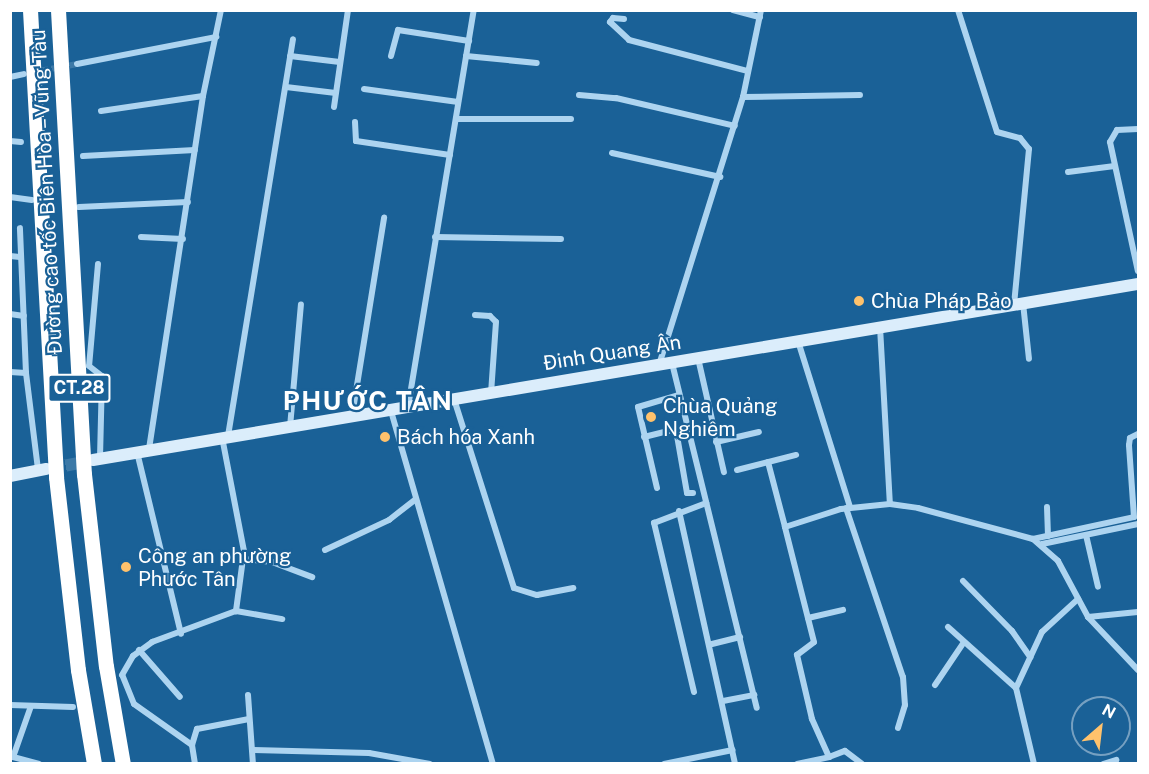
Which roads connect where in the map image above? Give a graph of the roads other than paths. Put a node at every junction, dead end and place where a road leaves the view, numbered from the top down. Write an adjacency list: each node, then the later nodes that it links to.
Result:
1 (30, 10): 152 (highway, Đường cao tốc Biên Hòa – Vũng Tàu / CT.28)
2 (58, 10): 153 (highway, Đường cao tốc Biên Hòa – Vũng Tàu / CT.28)
3 (221, 10): 10 (street)
4 (348, 10): 16 (street)
5 (474, 10): 12 (street)
6 (733, 10): 8 (street)
7 (958, 10): 61 (street)
8 (761, 14): 19 (street)
9 (624, 20): 19 (street)
10 (216, 37): 18 (street); 27 (street)
11 (293, 39): 13 (street)
12 (469, 40): 14 (street); 15 (street)
13 (290, 56): 16 (street); 22 (street)
14 (391, 56)
15 (466, 56): 17 (street); 29 (street)
16 (340, 62): 24 (street)
17 (537, 63)
18 (77, 64)
19 (747, 71): 28 (street)
20 (24, 74): 21 (street)
21 (10, 76)
22 (286, 87): 24 (street); 84 (street)
23 (364, 89): 29 (street)
24 (336, 93): 30 (street)
25 (579, 95): 35 (street)
26 (860, 95): 28 (street)
27 (203, 96): 31 (street); 39 (street)
28 (743, 97): 35 (street)
29 (458, 102): 32 (street)
30 (334, 107)
31 (102, 111)
32 (456, 118): 33 (street); 41 (street)
33 (571, 119)
34 (355, 122): 41 (street)
35 (735, 126): 45 (street)
36 (1138, 129): 43 (street)
37 (10, 141): 38 (street)
38 (21, 142)
39 (195, 150): 42 (street); 48 (street)
40 (612, 153): 45 (street)
41 (450, 155): 53 (street)
42 (83, 156)
43 (1115, 166): 44 (street); 59 (street)
44 (1068, 172)
45 (720, 177): 70 (street)
46 (10, 197): 47 (street)
47 (32, 200)
48 (188, 202): 49 (street); 54 (street)
49 (79, 207)
50 (384, 218): 78 (street)
51 (20, 228): 57 (street)
52 (141, 237): 54 (street)
53 (435, 237): 55 (street); 76 (street)
54 (183, 239): 87 (street)
55 (561, 239)
56 (10, 256): 57 (street)
57 (20, 257): 65 (street)
58 (98, 264): 89 (street)
59 (1138, 271)
60 (1138, 285): 61 (street, Đinh Quang Ân)
61 (1019, 303): 66 (street, Đinh Quang Ân); 69 (street)
62 (301, 304): 79 (street)
63 (10, 314): 65 (street)
64 (475, 315): 73 (street)
65 (24, 316): 72 (street)
66 (880, 327): 67 (street, Đinh Quang Ân); 99 (street)
67 (798, 340): 68 (street, Đinh Quang Ân); 100 (street)
68 (698, 358): 70 (street, Đinh Quang Ân); 86 (street)
69 (1029, 359)
70 (666, 364): 73 (street, Đinh Quang Ân); 74 (street)
71 (10, 372): 72 (street)
72 (26, 373): 91 (street)
73 (491, 393): 75 (street, Đinh Quang Ân)
74 (678, 395): 80 (street); 85 (street)
75 (454, 399): 76 (street, Đinh Quang Ân); 114 (street)
76 (408, 408): 77 (street, Đinh Quang Ân)
77 (391, 411): 78 (street, Đinh Quang Ân); 97 (street)
78 (352, 416): 79 (street, Đinh Quang Ân)
79 (290, 426): 84 (street, Đinh Quang Ân)
80 (688, 426): 81 (street); 98 (street)
81 (676, 430): 85 (street); 96 (street)
82 (759, 432): 86 (street)
83 (1138, 434): 106 (street)
84 (225, 436): 87 (street, Đinh Quang Ân); 110 (street)
85 (644, 437): 95 (street)
86 (716, 442): 93 (street)
87 (143, 450): 89 (street, Đinh Quang Ân); 123 (street)
88 (796, 455): 90 (street)
89 (96, 460)
90 (768, 462): 92 (street); 104 (street)
91 (42, 470): 94 (street)
92 (737, 470)
93 (724, 472)
94 (10, 476)
95 (657, 488)
96 (693, 493)
97 (416, 499): 109 (street); 157 (street)
98 (706, 503): 102 (street); 124 (street)
99 (890, 504): 100 (street); 107 (street)
100 (848, 507): 104 (street); 144 (street)
101 (1047, 507): 106 (street)
102 (679, 511): 126 (street); 134 (street)
103 (1138, 524): 105 (street)
104 (785, 527): 120 (street)
105 (1086, 535): 108 (street); 113 (street)
106 (1048, 536): 107 (street)
107 (1033, 539): 108 (street)
108 (1042, 544): 115 (street)
109 (325, 550)
110 (244, 559): 111 (street); 117 (street)
111 (312, 577)
112 (963, 581): 128 (street)
113 (1098, 586)
114 (573, 588)
115 (1078, 599): 119 (street); 128 (street)
116 (843, 610): 120 (street)
117 (236, 611): 121 (street); 123 (street)
118 (1138, 612): 119 (street)
119 (1088, 617): 130 (street)
120 (808, 618): 148 (street)
121 (282, 619)
122 (948, 627): 125 (street)
123 (181, 634): 127 (street)
124 (740, 637): 126 (street); 136 (street)
125 (964, 642): 132 (street); 133 (street)
126 (712, 644): 138 (street)
127 (139, 650): 137 (street); 145 (street)
128 (1030, 657): 133 (street)
129 (1138, 662): 130 (street)
130 (1131, 663): 131 (street)
131 (1138, 670)
132 (935, 685)
133 (1016, 688): 162 (street)
134 (694, 692)
135 (248, 695): 143 (street)
136 (754, 695): 138 (street); 142 (street)
137 (180, 697)
138 (723, 701): 147 (street)
139 (10, 705): 140 (street)
140 (31, 706): 141 (street); 151 (street)
141 (73, 707)
142 (757, 708)
143 (249, 719): 145 (street); 146 (street)
144 (898, 728)
145 (192, 745): 154 (street)
146 (252, 750): 155 (street); 156 (street)
147 (733, 750): 158 (street); 159 (street)
148 (829, 757): 150 (street); 161 (street)
149 (1116, 760): 163 (street)
150 (807, 763): 160 (street)
151 (39, 764)
152 (94, 764)
153 (123, 764)
154 (195, 764)
155 (253, 764)
156 (430, 764)
157 (493, 764)
158 (664, 764)
159 (735, 764)
160 (797, 764)
161 (862, 764)
162 (1034, 764)
163 (1103, 764)

